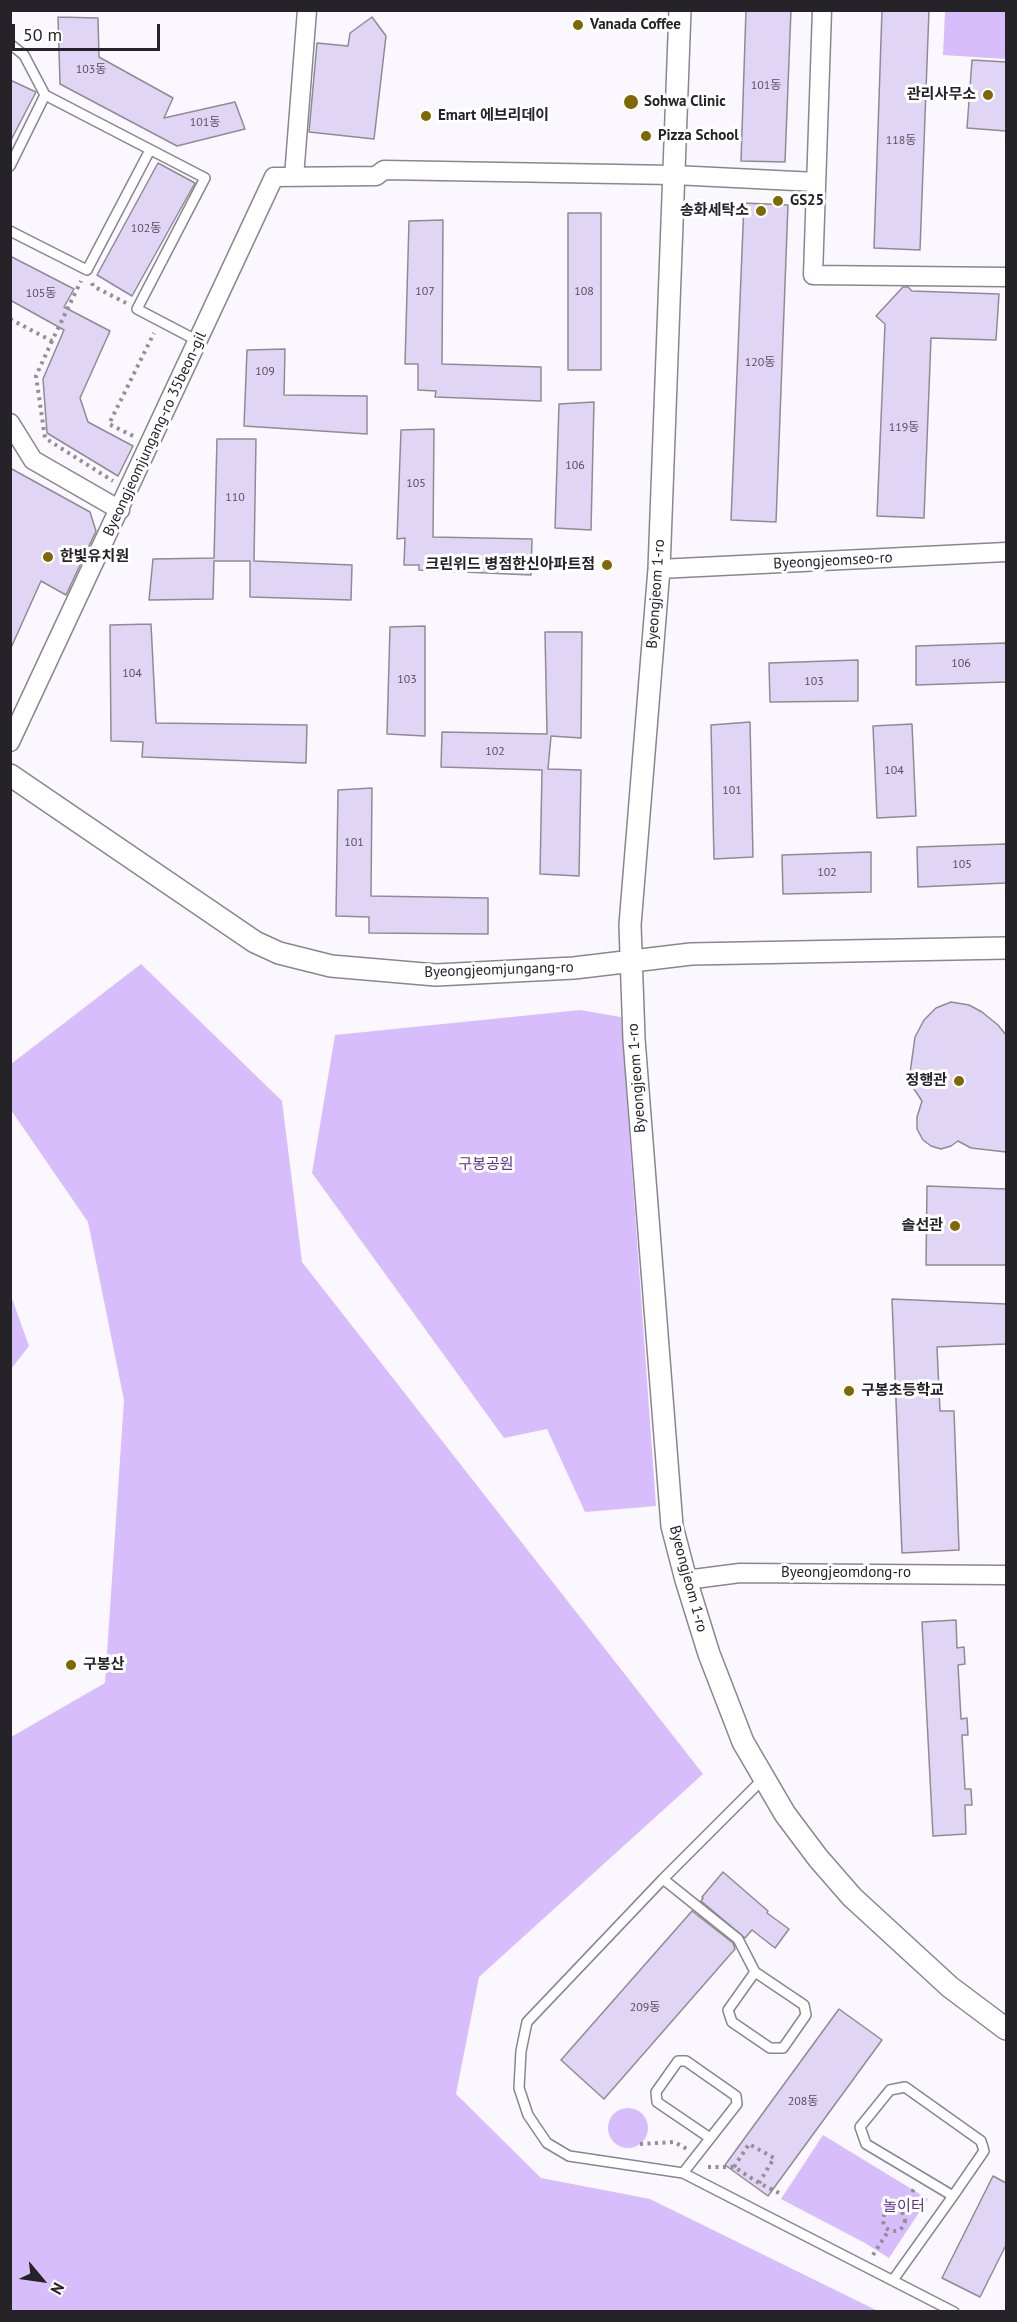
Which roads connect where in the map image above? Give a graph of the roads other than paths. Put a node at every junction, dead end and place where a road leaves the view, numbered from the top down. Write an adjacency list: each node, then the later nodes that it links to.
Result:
1 (307, 10): 9 (street)
2 (680, 10): 8 (street, Byeongjeom 1-ro)
3 (822, 10): 10 (street)
4 (10, 44): 5 (lane)
5 (45, 95): 6 (lane); 7 (lane)
6 (150, 150): 11 (lane); 13 (lane)
7 (10, 166)
8 (674, 176): 9 (street, Byeongjeomjungang-ro 35beon-gil); 10 (street, Byeongjeomjungang-ro 35beon-gil); 17 (street, Byeongjeom 1-ro)
9 (294, 177): 13 (street, Byeongjeomjungang-ro 35beon-gil)
10 (816, 182): 12 (street)
11 (10, 231)
12 (1006, 277)
13 (198, 340): 15 (street, Byeongjeomjungang-ro 35beon-gil)
14 (10, 423): 15 (street)
15 (120, 510): 18 (street, Byeongjeomjungang-ro 35beon-gil)
16 (1006, 552): 17 (street, Byeongjeomseo-ro)
17 (659, 569): 21 (street, Byeongjeom 1-ro)
18 (10, 742)
19 (10, 775): 21 (street, Byeongjeomjungang-ro)
20 (1006, 948): 21 (street, Byeongjeomjungang-ro)
21 (631, 960): 23 (street, Byeongjeom 1-ro)
22 (1006, 1575): 23 (street, Byeongjeomdong-ro)
23 (686, 1580): 24 (street, Byeongjeom 1-ro)
24 (764, 1778): 25 (lane); 27 (street, Byeongjeom 1-ro)
25 (663, 1879): 26 (lane); 29 (lane)
26 (755, 1972): 26 (lane)
27 (1006, 2029)
28 (710, 2138): 28 (lane); 29 (lane)
29 (683, 2173): 31 (lane)
30 (953, 2196): 30 (lane); 31 (lane)
31 (892, 2280): 32 (lane)
32 (954, 2312)

